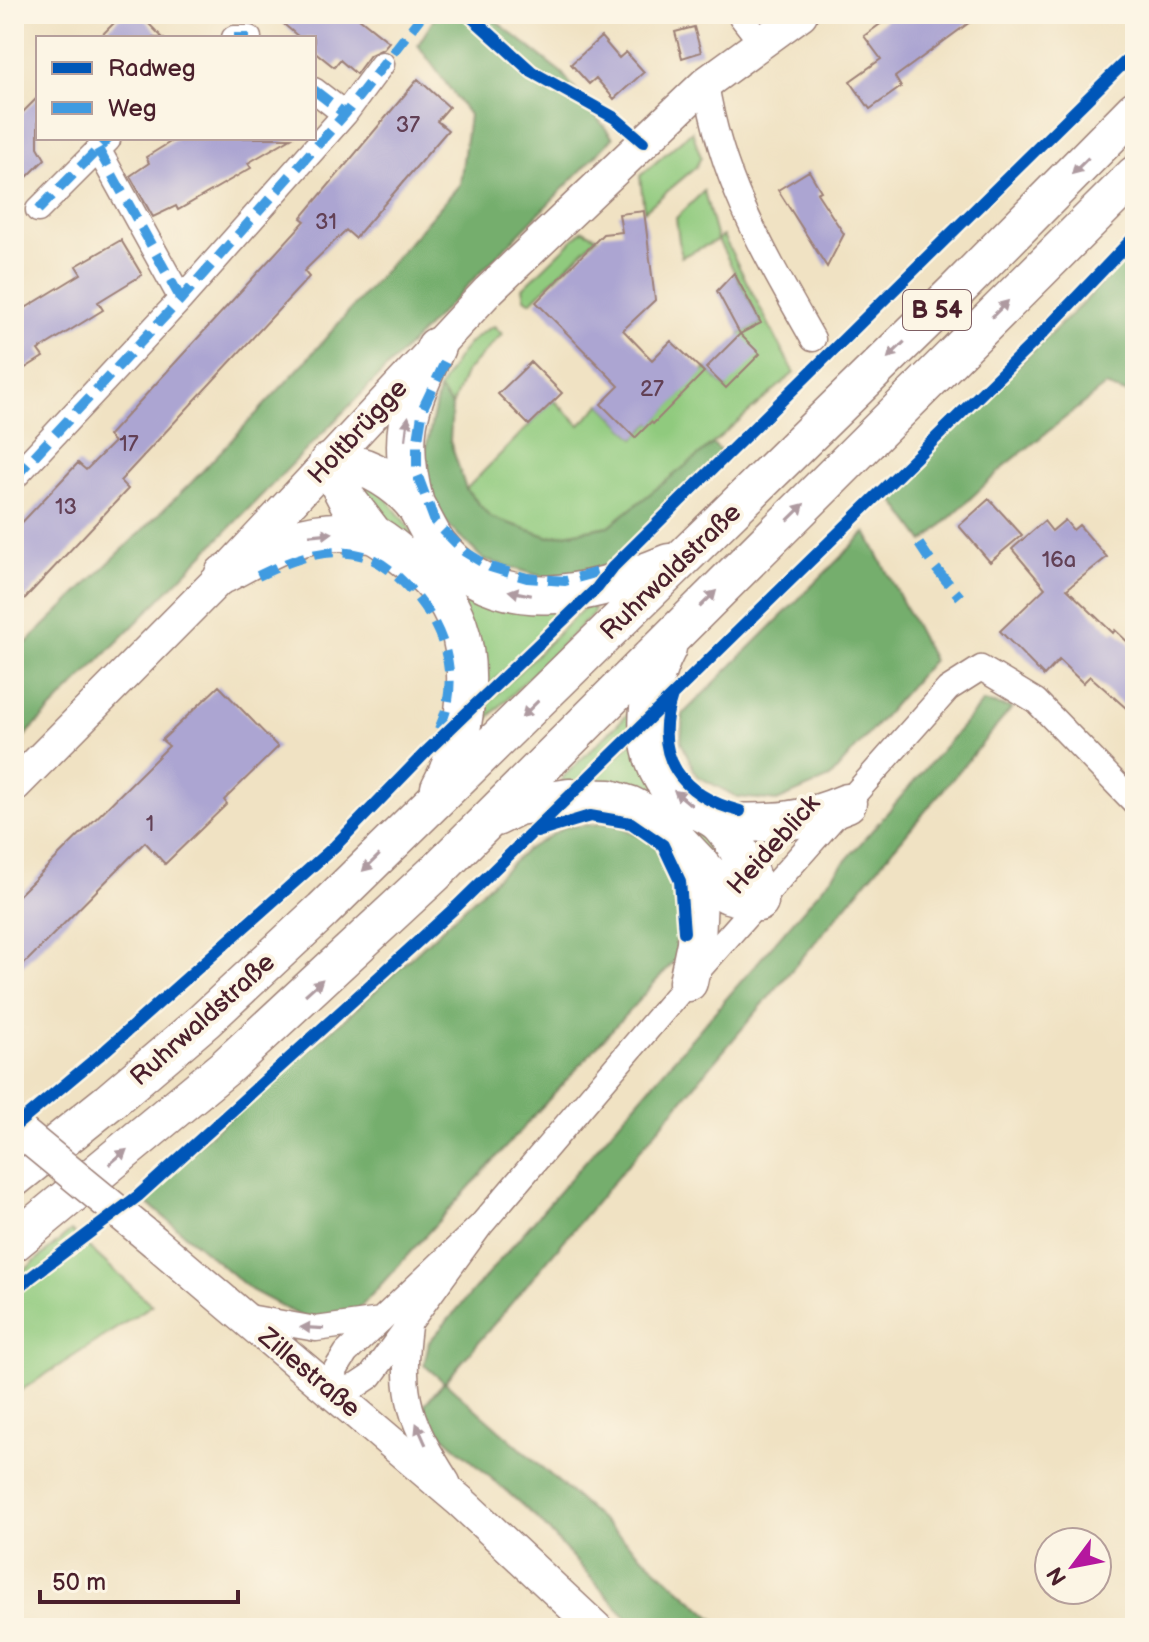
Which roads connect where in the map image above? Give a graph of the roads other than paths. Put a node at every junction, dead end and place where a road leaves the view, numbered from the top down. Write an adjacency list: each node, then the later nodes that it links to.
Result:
1 (739, 14): 3 (street)
2 (801, 14): 3 (main road, Holtbrügge)
3 (760, 41): 5 (main road, Holtbrügge)
4 (382, 64): 8 (street)
5 (706, 83): 13 (street); 14 (main road, Holtbrügge)
6 (316, 92): 8 (street)
7 (1135, 110): 19 (highway, Ruhrwaldstraße / B 54, one-way to 19)
8 (345, 114): 12 (street)
9 (104, 144): 11 (street); 12 (street)
10 (1135, 175): 21 (highway, Ruhrwaldstraße / B 54, one-way to 10)
11 (38, 210)
12 (181, 299): 16 (street)
13 (813, 339)
14 (436, 347): 15 (main road, Holtbrügge); 17 (highway, one-way to 14)
15 (328, 463): 17 (highway); 18 (highway); 20 (main road, Holtbrügge)
16 (14, 478)
17 (415, 505): 19 (highway, one-way to 17)
18 (374, 535): 20 (highway, one-way to 18); 25 (highway)
19 (685, 556): 25 (highway, Ruhrwaldstraße / B 54, one-way to 25)
20 (224, 574): 22 (main road, Holtbrügge)
21 (676, 631): 26 (highway, one-way to 21); 27 (highway, Ruhrwaldstraße / B 54)
22 (14, 786)
23 (847, 803): 24 (street, Heideblick); 26 (highway); 29 (street, Heideblick)
24 (1135, 803)
25 (420, 816): 32 (highway, Ruhrwaldstraße / B 54, one-way to 32)
26 (718, 822): 29 (highway)
27 (477, 830): 28 (highway); 34 (highway, Ruhrwaldstraße / B 54, one-way to 27)
28 (682, 847): 29 (highway); 30 (highway)
29 (759, 902): 30 (street, Heideblick)
30 (688, 982): 33 (street, Heideblick)
31 (14, 1126): 35 (main road, Zillestraße, bridge)
32 (14, 1178)
33 (481, 1225): 36 (street, Heideblick); 37 (street, Heideblick)
34 (14, 1242)
35 (243, 1316): 36 (street, one-way to 35); 38 (main road, Zillestraße)
36 (381, 1320): 38 (street, Heideblick)
37 (409, 1323): 38 (street, Heideblick); 39 (street, one-way to 37)
38 (332, 1392): 39 (main road, Zillestraße)
39 (460, 1501): 40 (main road, Zillestraße)
40 (596, 1628)

